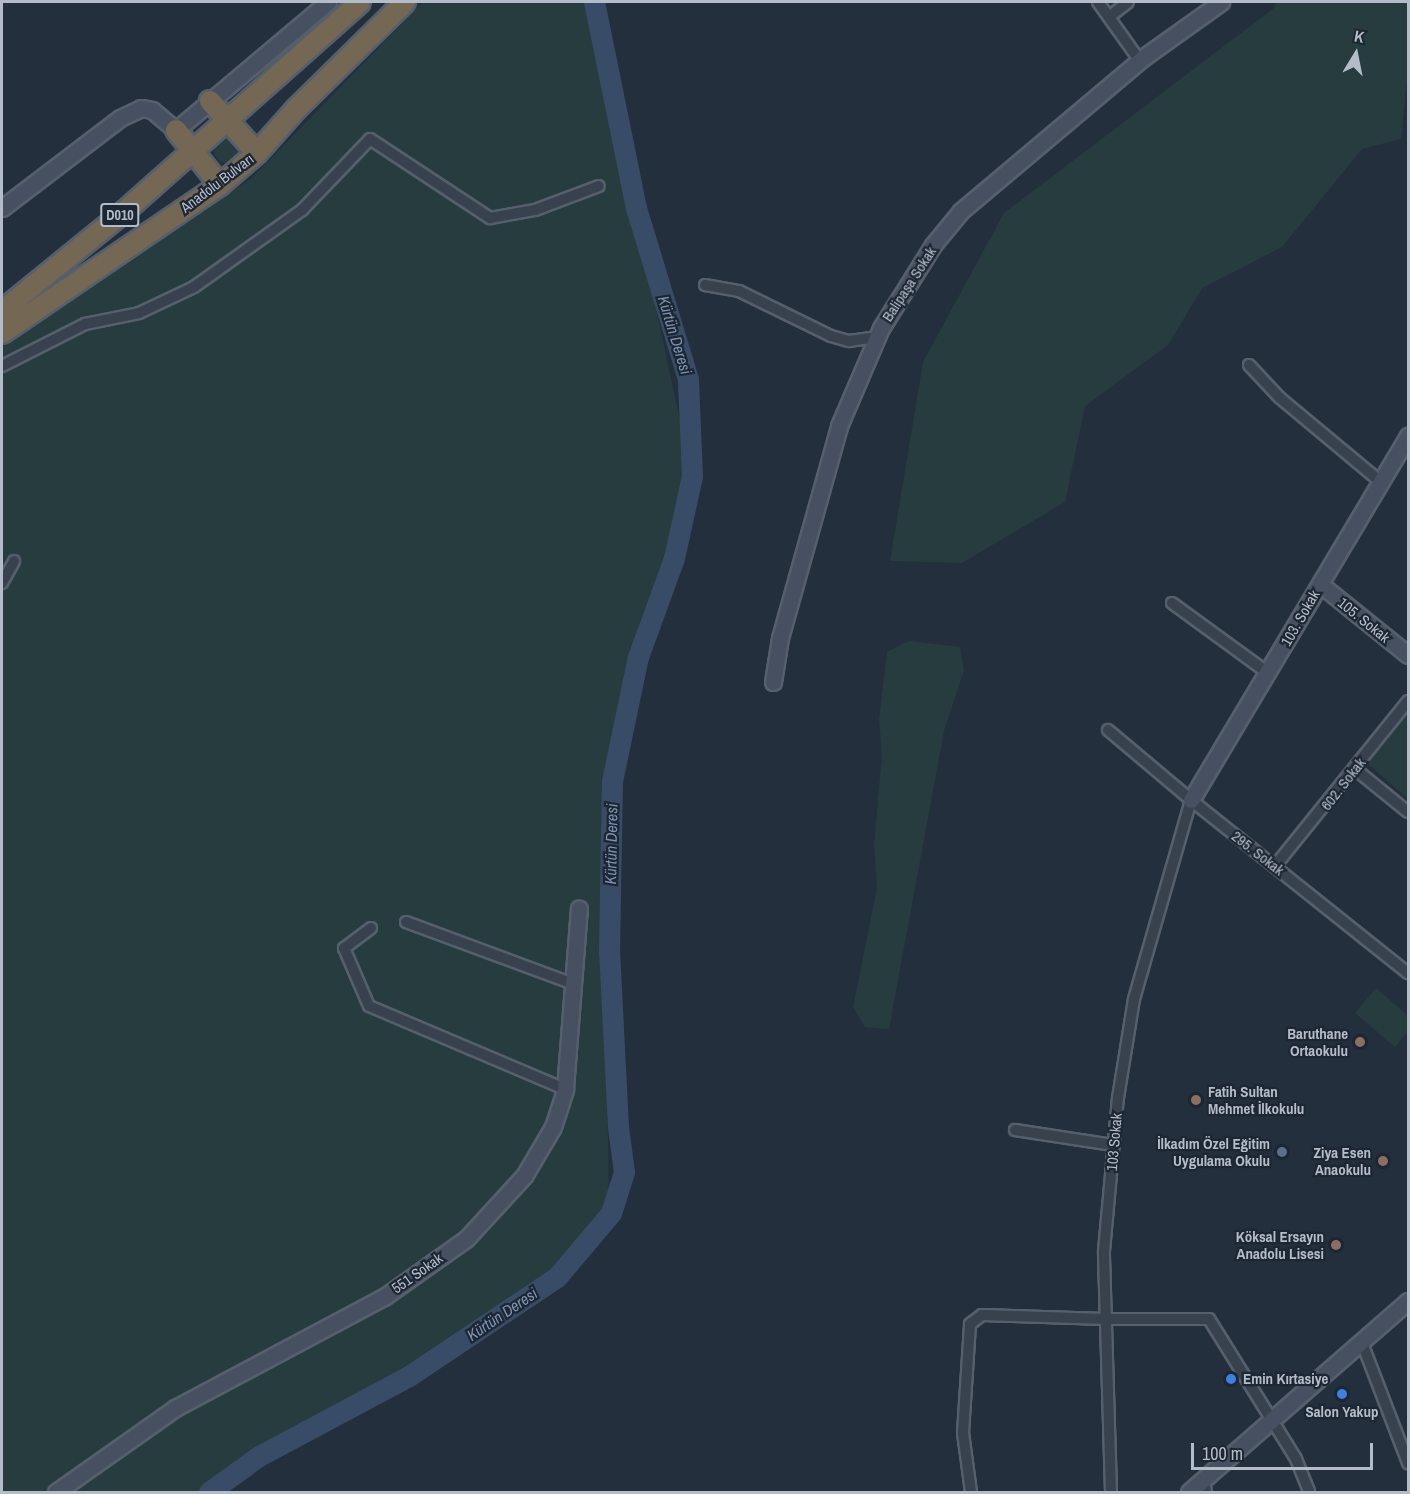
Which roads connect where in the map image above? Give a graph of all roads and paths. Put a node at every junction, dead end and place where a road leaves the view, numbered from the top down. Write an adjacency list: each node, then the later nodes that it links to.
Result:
1 (328, 2): 9 (street)
2 (360, 2): 10 (highway, D010)
3 (405, 2): 13 (highway, Anadolu Bulvarı / D010)
4 (1098, 2): 7 (street)
5 (1128, 2): 7 (street)
6 (1221, 2): 8 (street, Balipaşa Sokak)
7 (1109, 17): 8 (street)
8 (1140, 61): 20 (street, Balipaşa Sokak)
9 (210, 101): 10 (highway); 11 (street)
10 (227, 121): 12 (highway, D010); 13 (highway)
11 (176, 130): 12 (highway); 16 (street)
12 (192, 151): 14 (highway); 18 (highway, D010)
13 (257, 153): 14 (highway, Anadolu Bulvarı / D010)
14 (220, 185): 19 (highway, Anadolu Bulvarı / D010)
15 (599, 186): 22 (street)
16 (2, 208)
17 (705, 285): 20 (street)
18 (2, 311)
19 (2, 333)
20 (877, 337): 31 (street, Balipaşa Sokak)
21 (1249, 365): 24 (street)
22 (2, 366)
23 (1408, 436): 24 (street, 103. Sokak)
24 (1382, 483): 27 (street, 103. Sokak)
25 (14, 561): 26 (street)
26 (2, 583)
27 (1320, 584): 29 (street, 105. Sokak); 30 (street, 103. Sokak)
28 (1172, 603): 30 (street)
29 (1408, 655)
30 (1268, 673): 35 (street, 103. Sokak)
31 (773, 682)
32 (1408, 701): 34 (street, 602. Sokak)
33 (1108, 730): 35 (street, 295. Sokak)
34 (1355, 769): 36 (street); 37 (street, 602. Sokak)
35 (1191, 800): 37 (street, 295. Sokak); 45 (street, 103 Sokak)
36 (1408, 812)
37 (1275, 866): 41 (street, 295. Sokak)
38 (579, 909): 42 (street, 551 Sokak)
39 (405, 922): 42 (street)
40 (371, 928): 43 (street)
41 (1408, 973)
42 (573, 984): 43 (street, 551 Sokak)
43 (564, 1089): 52 (street, 551 Sokak)
44 (1016, 1130): 45 (street)
45 (1113, 1145): 47 (street, 103 Sokak)
46 (1408, 1301): 48 (street)
47 (1106, 1319): 49 (street); 53 (street); 54 (street, 103 Sokak)
48 (1362, 1343): 49 (street); 50 (street)
49 (1273, 1418): 51 (street); 56 (street)
50 (1408, 1463)
51 (1205, 1486): 55 (street)
52 (56, 1492)
53 (971, 1492)
54 (1112, 1492)
55 (1189, 1492)
56 (1309, 1492)

